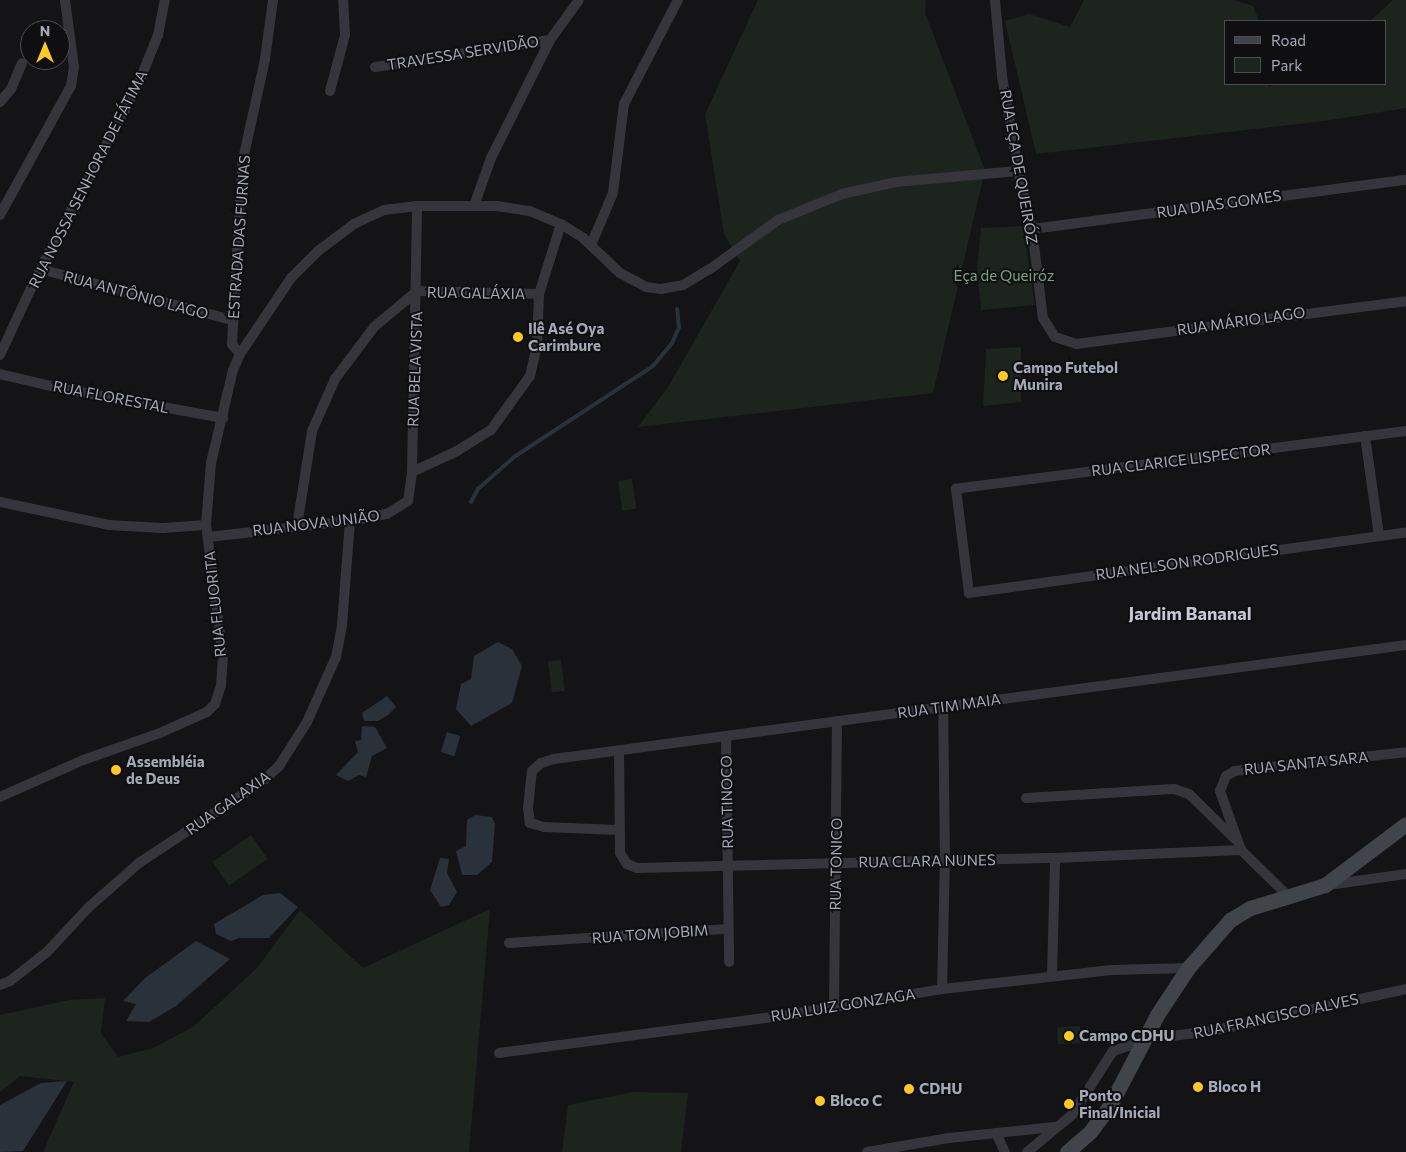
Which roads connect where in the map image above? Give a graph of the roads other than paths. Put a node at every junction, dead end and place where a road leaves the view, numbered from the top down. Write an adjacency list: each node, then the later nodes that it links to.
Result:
1 (65, 0): 17 (street)
2 (165, 0): 21 (street, RUA NOSSA SENHORA DE FÁTIMA)
3 (273, 0): 25 (street, ESTRADA DAS FURNAS)
4 (343, 0): 11 (street)
5 (678, 0): 20 (street)
6 (995, 0): 13 (street, RUA EÇA DE QUEIRÓZ)
7 (576, 1): 8 (street)
8 (550, 40): 10 (street, TRAVESSA SERVIDÃO); 16 (street)
9 (20, 67): 12 (street)
10 (375, 67)
11 (330, 91)
12 (0, 102)
13 (1018, 171): 19 (street, RUA EÇA DE QUEIRÓZ); 20 (street)
14 (1406, 180): 19 (street, RUA DIAS GOMES)
15 (417, 206): 16 (street); 22 (street, RUA BELA VISTA); 27 (street)
16 (474, 206): 18 (street)
17 (0, 215)
18 (561, 224): 20 (street); 23 (street)
19 (1032, 229): 26 (street, RUA EÇA DE QUEIRÓZ)
20 (591, 244)
21 (40, 269): 25 (street, RUA ANTÔNIO LAGO); 28 (street, RUA NOSSA SENHORA DE FÁTIMA)
22 (417, 291): 23 (street, RUA GALÁXIA); 33 (street, RUA BELA VISTA); 37 (street, RUA GALÁXIA)
23 (539, 294): 33 (street)
24 (1406, 301): 26 (street, RUA MÁRIO LAGO)
25 (232, 320): 27 (street, ESTRADA DAS FURNAS)
26 (1076, 344)
27 (240, 354): 30 (street)
28 (0, 355)
29 (0, 374): 30 (street, RUA FLORESTAL)
30 (222, 418): 36 (street)
31 (1406, 431): 32 (street, RUA CLARICE LISPECTOR)
32 (1365, 436): 39 (street); 41 (street, RUA CLARICE LISPECTOR)
33 (412, 472): 35 (street, RUA NOVA UNIÃO)
34 (0, 502): 36 (street)
35 (350, 521): 37 (street, RUA NOVA UNIÃO); 65 (street, RUA GALAXIA)
36 (206, 525): 40 (street)
37 (297, 526): 40 (street, RUA NOVA UNIÃO)
38 (1406, 532): 39 (street, RUA NELSON RODRIGUES)
39 (1379, 535): 41 (street, RUA NELSON RODRIGUES)
40 (208, 537): 48 (street, RUA FLUORITA)
41 (969, 593)
42 (1406, 645): 43 (street, RUA TIM MAIA)
43 (942, 707): 44 (street, RUA TIM MAIA); 54 (street)
44 (837, 721): 45 (street, RUA TIM MAIA); 55 (street, RUA TONICO)
45 (726, 737): 46 (street, RUA TIM MAIA); 56 (street, RUA TINOCO)
46 (620, 751): 51 (street); 51 (street, RUA TIM MAIA)
47 (1406, 752): 52 (street, RUA SANTA SARA)
48 (0, 797)
49 (1026, 798): 52 (street)
50 (1406, 824): 58 (street)
51 (619, 830): 56 (street, RUA CLARA NUNES)
52 (1239, 845): 53 (street, RUA CLARA NUNES); 59 (street)
53 (1055, 858): 54 (street, RUA CLARA NUNES); 64 (street)
54 (945, 861): 55 (street, RUA CLARA NUNES); 66 (street)
55 (836, 862): 56 (street, RUA CLARA NUNES); 68 (street, RUA TONICO)
56 (728, 867): 60 (street, RUA TOM JOBIM)
57 (1406, 874): 58 (street)
58 (1325, 885): 59 (street)
59 (1287, 895): 63 (street)
60 (728, 929): 61 (street, RUA TOM JOBIM); 62 (street)
61 (509, 943)
62 (729, 962)
63 (1188, 968): 64 (street, RUA LUIZ GONZAGA); 69 (street)
64 (1052, 976): 66 (street, RUA LUIZ GONZAGA)
65 (0, 985)
66 (942, 989): 68 (street, RUA LUIZ GONZAGA)
67 (1406, 989): 69 (street, RUA FRANCISCO ALVES)
68 (834, 1007): 70 (street, RUA LUIZ GONZAGA)
69 (1145, 1038): 71 (street); 76 (street)
70 (499, 1053)
71 (1054, 1127): 72 (street); 75 (street)
72 (996, 1133): 73 (street); 74 (street)
73 (867, 1152)
74 (1005, 1152)
75 (1026, 1152)
76 (1068, 1152)

